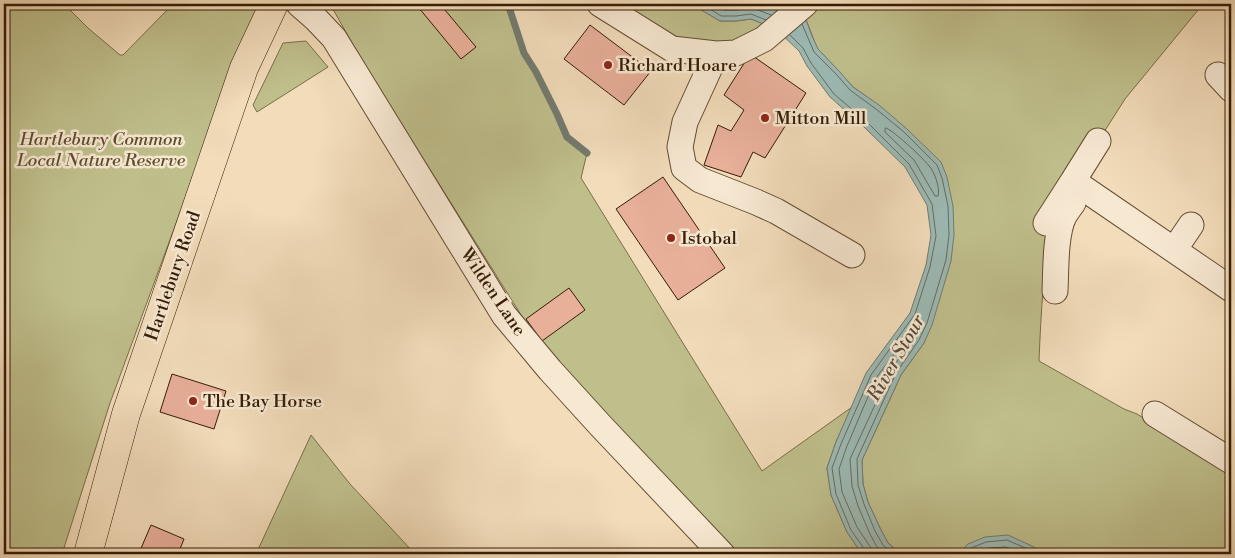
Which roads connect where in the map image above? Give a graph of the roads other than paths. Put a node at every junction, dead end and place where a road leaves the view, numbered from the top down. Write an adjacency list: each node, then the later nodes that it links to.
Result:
1 (274, 4): 16 (main road, Hartlebury Road)
2 (298, 4): 17 (street, Wilden Lane)
3 (600, 4): 5 (street)
4 (805, 4): 5 (street)
5 (716, 54): 11 (street)
6 (1098, 141): 7 (street)
7 (1079, 186): 8 (street); 10 (street); 13 (street)
8 (1046, 223)
9 (1191, 225): 10 (street)
10 (1174, 250): 12 (street)
11 (852, 255)
12 (1231, 289)
13 (1056, 291)
14 (1155, 414): 15 (street)
15 (1231, 461)
16 (88, 554)
17 (722, 554)

